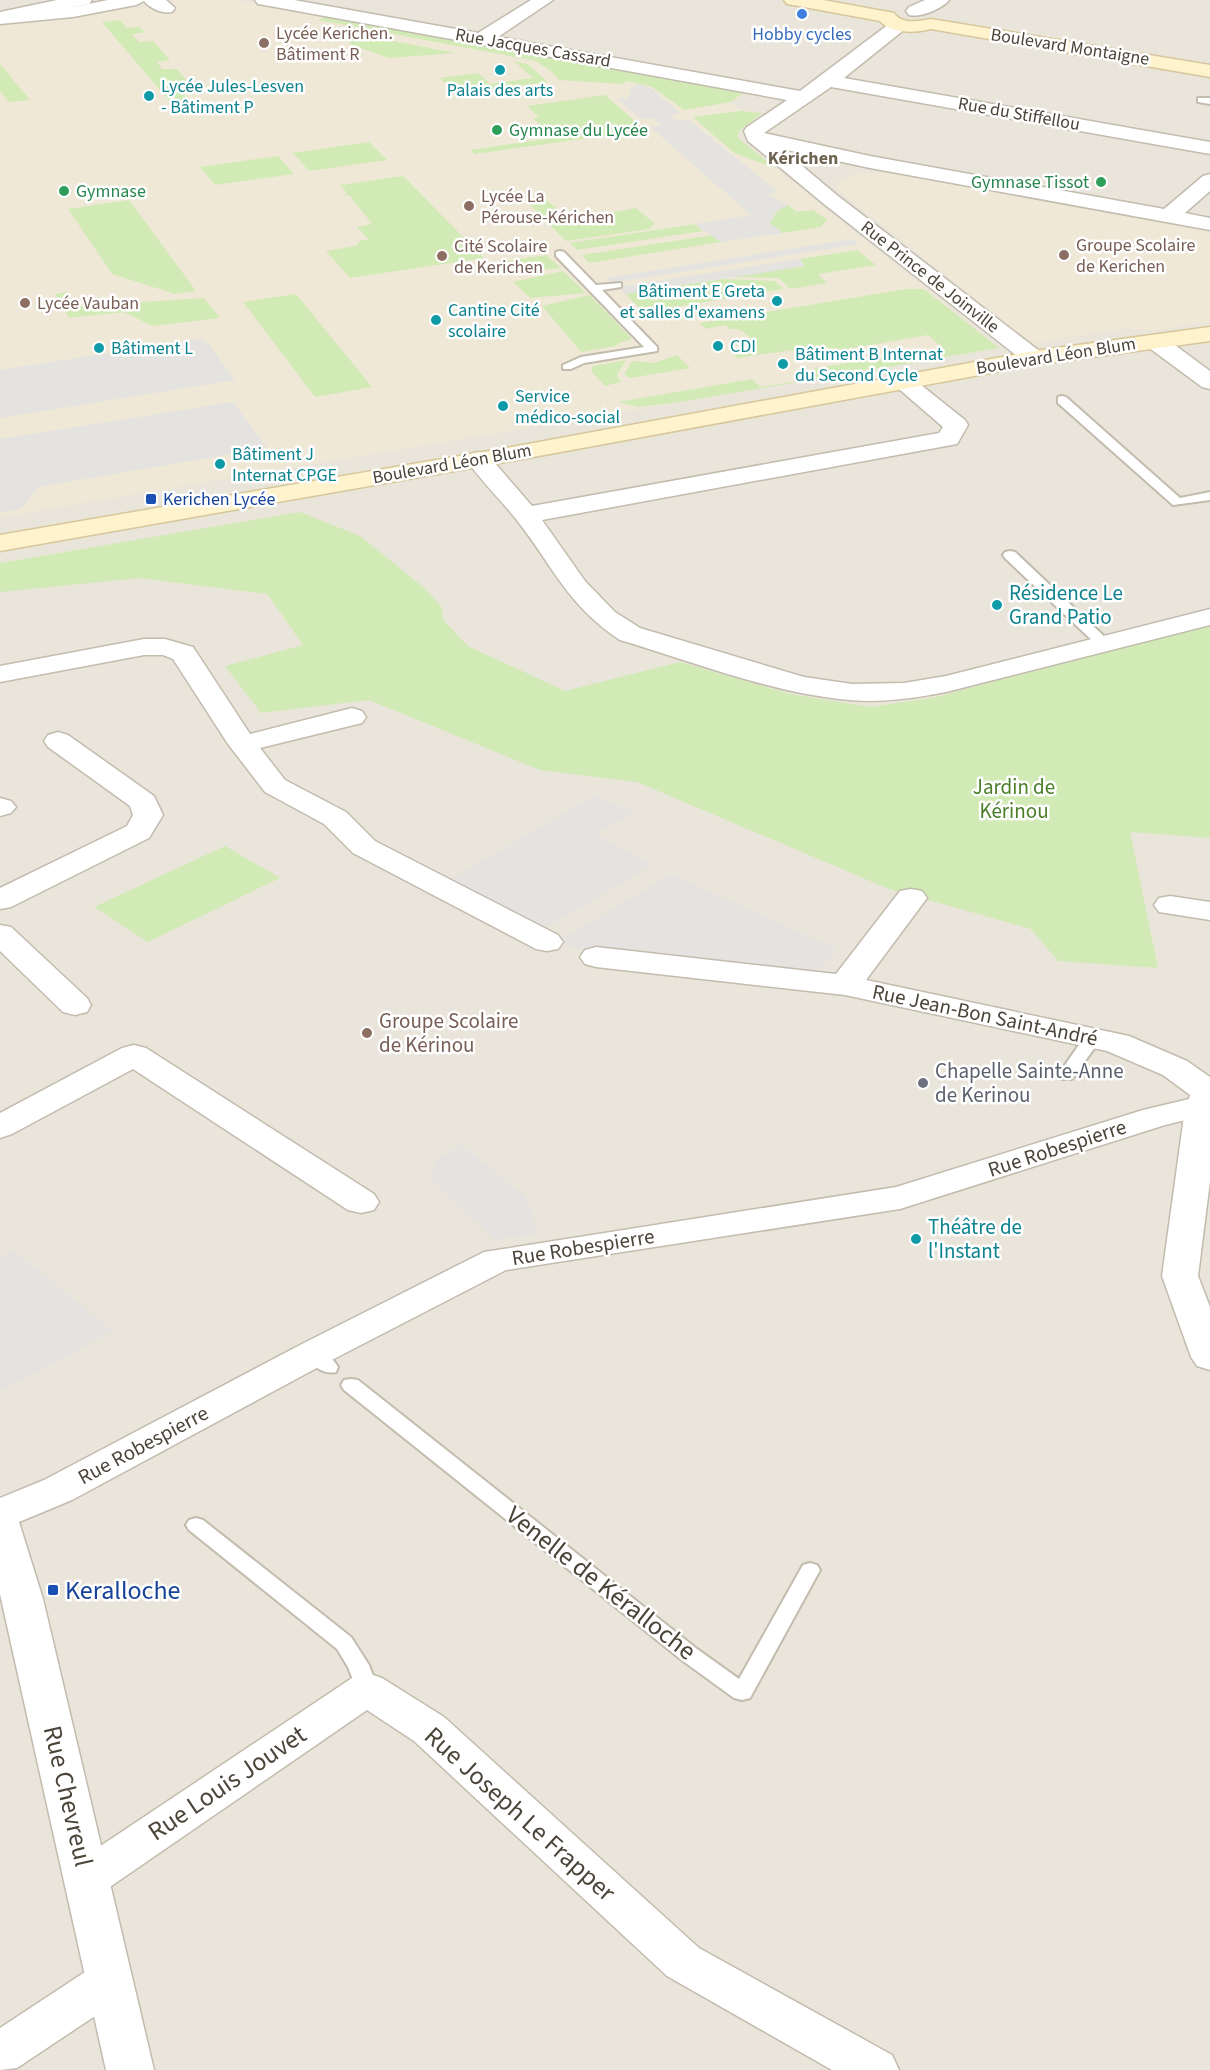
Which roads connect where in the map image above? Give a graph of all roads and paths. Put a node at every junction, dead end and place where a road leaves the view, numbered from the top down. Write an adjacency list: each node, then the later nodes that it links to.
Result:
1 (82, 0): 8 (street)
2 (136, 0): 8 (street)
3 (264, 0): 11 (street, Rue Jacques Cassard)
4 (544, 0): 11 (street)
5 (792, 0): 9 (main road)
6 (940, 0): 7 (street)
7 (915, 11): 9 (main road); 10 (main road)
8 (0, 18)
9 (894, 21): 10 (main road, Boulevard Montaigne); 13 (street)
10 (931, 24): 12 (main road, Boulevard Montaigne)
11 (481, 39): 14 (street, Rue Jacques Cassard)
12 (1210, 71)
13 (828, 81): 14 (street); 16 (street, Rue du Stiffellou)
14 (802, 97): 15 (street)
15 (755, 137): 17 (street); 19 (street, Rue Prince de Joinville)
16 (1210, 148)
17 (870, 162): 19 (street); 20 (street)
18 (1210, 180): 20 (street)
19 (826, 196): 27 (street, Rue Prince de Joinville)
20 (1168, 217): 21 (street)
21 (1210, 224)
22 (560, 254): 24 (lane)
23 (617, 285): 24 (lane)
24 (595, 288): 28 (lane)
25 (1210, 334): 26 (main road, Boulevard Léon Blum)
26 (1156, 342): 27 (main road, Boulevard Léon Blum); 30 (street)
27 (1034, 358): 29 (main road, Boulevard Léon Blum)
28 (567, 367)
29 (903, 382): 32 (main road, Boulevard Léon Blum); 34 (street)
30 (1210, 382)
31 (1062, 400): 33 (lane)
32 (478, 459): 34 (street); 35 (main road, Boulevard Léon Blum)
33 (1210, 496)
34 (526, 515): 38 (street)
35 (0, 543)
36 (1010, 555): 38 (lane)
37 (1210, 617): 38 (street)
38 (1110, 641)
39 (0, 674): 42 (street)
40 (351, 717): 42 (street)
41 (58, 741): 44 (street)
42 (242, 744): 48 (street)
43 (911, 898): 50 (street, Rue Jean-Bon Saint-André)
44 (0, 900)
45 (1170, 905): 46 (street)
46 (1210, 911)
47 (0, 934): 51 (street)
48 (547, 942)
49 (596, 957): 50 (street, Rue Jean-Bon Saint-André)
50 (846, 985): 52 (street, Rue Jean-Bon Saint-André)
51 (75, 1005)
52 (1096, 1039): 53 (lane); 54 (street, Rue Jean-Bon Saint-André)
53 (1066, 1075)
54 (1207, 1105): 57 (street); 59 (street, Rue Robespierre)
55 (0, 1127): 56 (street)
56 (361, 1202)
57 (1210, 1357)
58 (351, 1385): 62 (lane, Venelle de Kéralloche)
59 (0, 1514)
60 (0, 1524): 64 (street, Rue Chevreul)
61 (196, 1525): 63 (lane)
62 (810, 1570)
63 (367, 1689): 64 (street, Rue Louis Jouvet); 68 (street, Rue Joseph Le Frapper)
64 (88, 1878): 65 (street, Rue Chevreul)
65 (108, 1982): 66 (street); 67 (street, Rue Chevreul)
66 (0, 2054)
67 (130, 2070)
68 (875, 2070)

